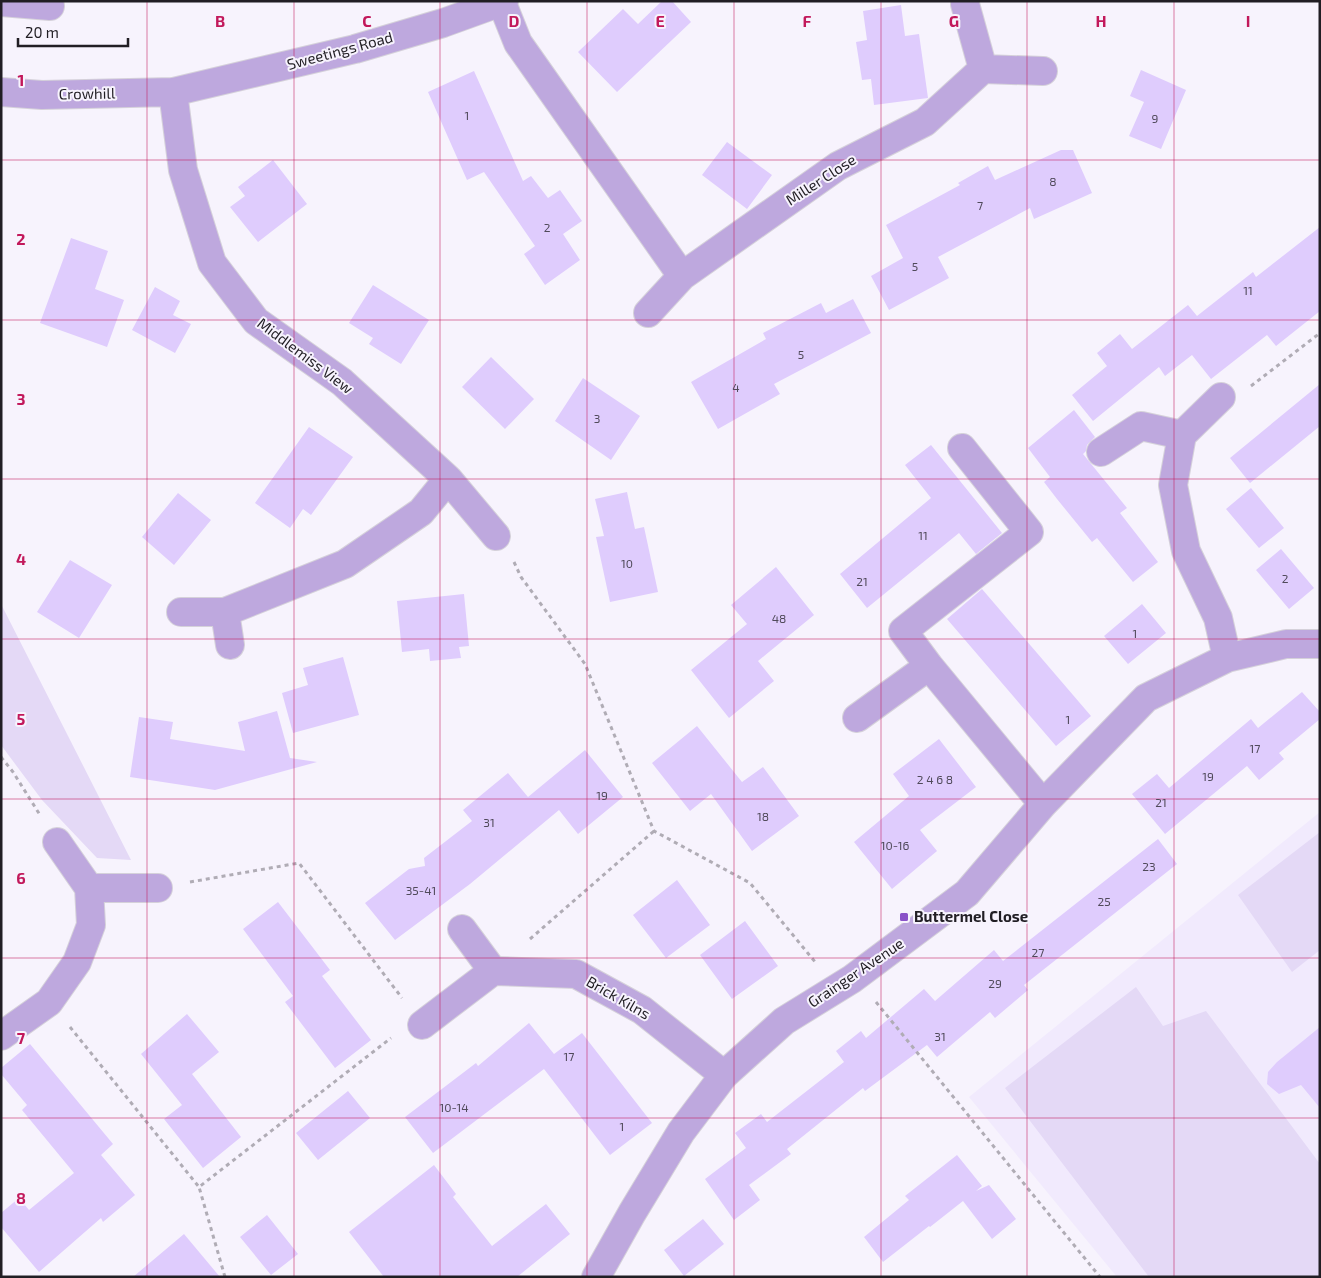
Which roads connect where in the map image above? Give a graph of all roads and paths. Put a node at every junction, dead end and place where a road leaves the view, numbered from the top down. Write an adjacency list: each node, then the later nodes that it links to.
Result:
1 (1, 2): 4 (street)
2 (502, 2): 8 (street, Sweetings Road); 9 (street)
3 (965, 4): 5 (street)
4 (50, 6)
5 (983, 69): 6 (street); 9 (street, Miller Close)
6 (1043, 71)
7 (1, 92): 8 (street, Crowhill)
8 (174, 92): 16 (street, Middlemiss View)
9 (682, 276): 10 (street, Miller Close)
10 (648, 313)
11 (1320, 333): 12 (path)
12 (1221, 397): 13 (street)
13 (1182, 435): 15 (street); 22 (street)
14 (962, 448): 23 (street)
15 (1101, 452)
16 (448, 480): 17 (street, Middlemiss View); 19 (street)
17 (496, 536): 27 (path)
18 (181, 612): 19 (street)
19 (225, 612): 21 (street)
20 (1320, 644): 22 (street, Grainger Avenue)
21 (230, 645)
22 (1227, 658): 26 (street, Grainger Avenue)
23 (928, 666): 24 (street); 26 (street)
24 (857, 718)
25 (1, 758): 28 (path)
26 (1043, 804): 33 (street, Grainger Avenue)
27 (654, 831): 32 (path); 33 (path)
28 (57, 842): 29 (street)
29 (89, 888): 30 (street); 34 (street)
30 (158, 888): 35 (path)
31 (462, 930): 32 (street)
32 (494, 970): 35 (street); 37 (street, Brick Kilns)
33 (852, 979): 37 (street, Grainger Avenue); 41 (path)
34 (49, 1002): 36 (street); 38 (path)
35 (422, 1025): 38 (path)
36 (1, 1036)
37 (724, 1075): 40 (street, Grainger Avenue)
38 (199, 1187): 39 (path)
39 (225, 1277)
40 (596, 1277)
41 (1100, 1277)

